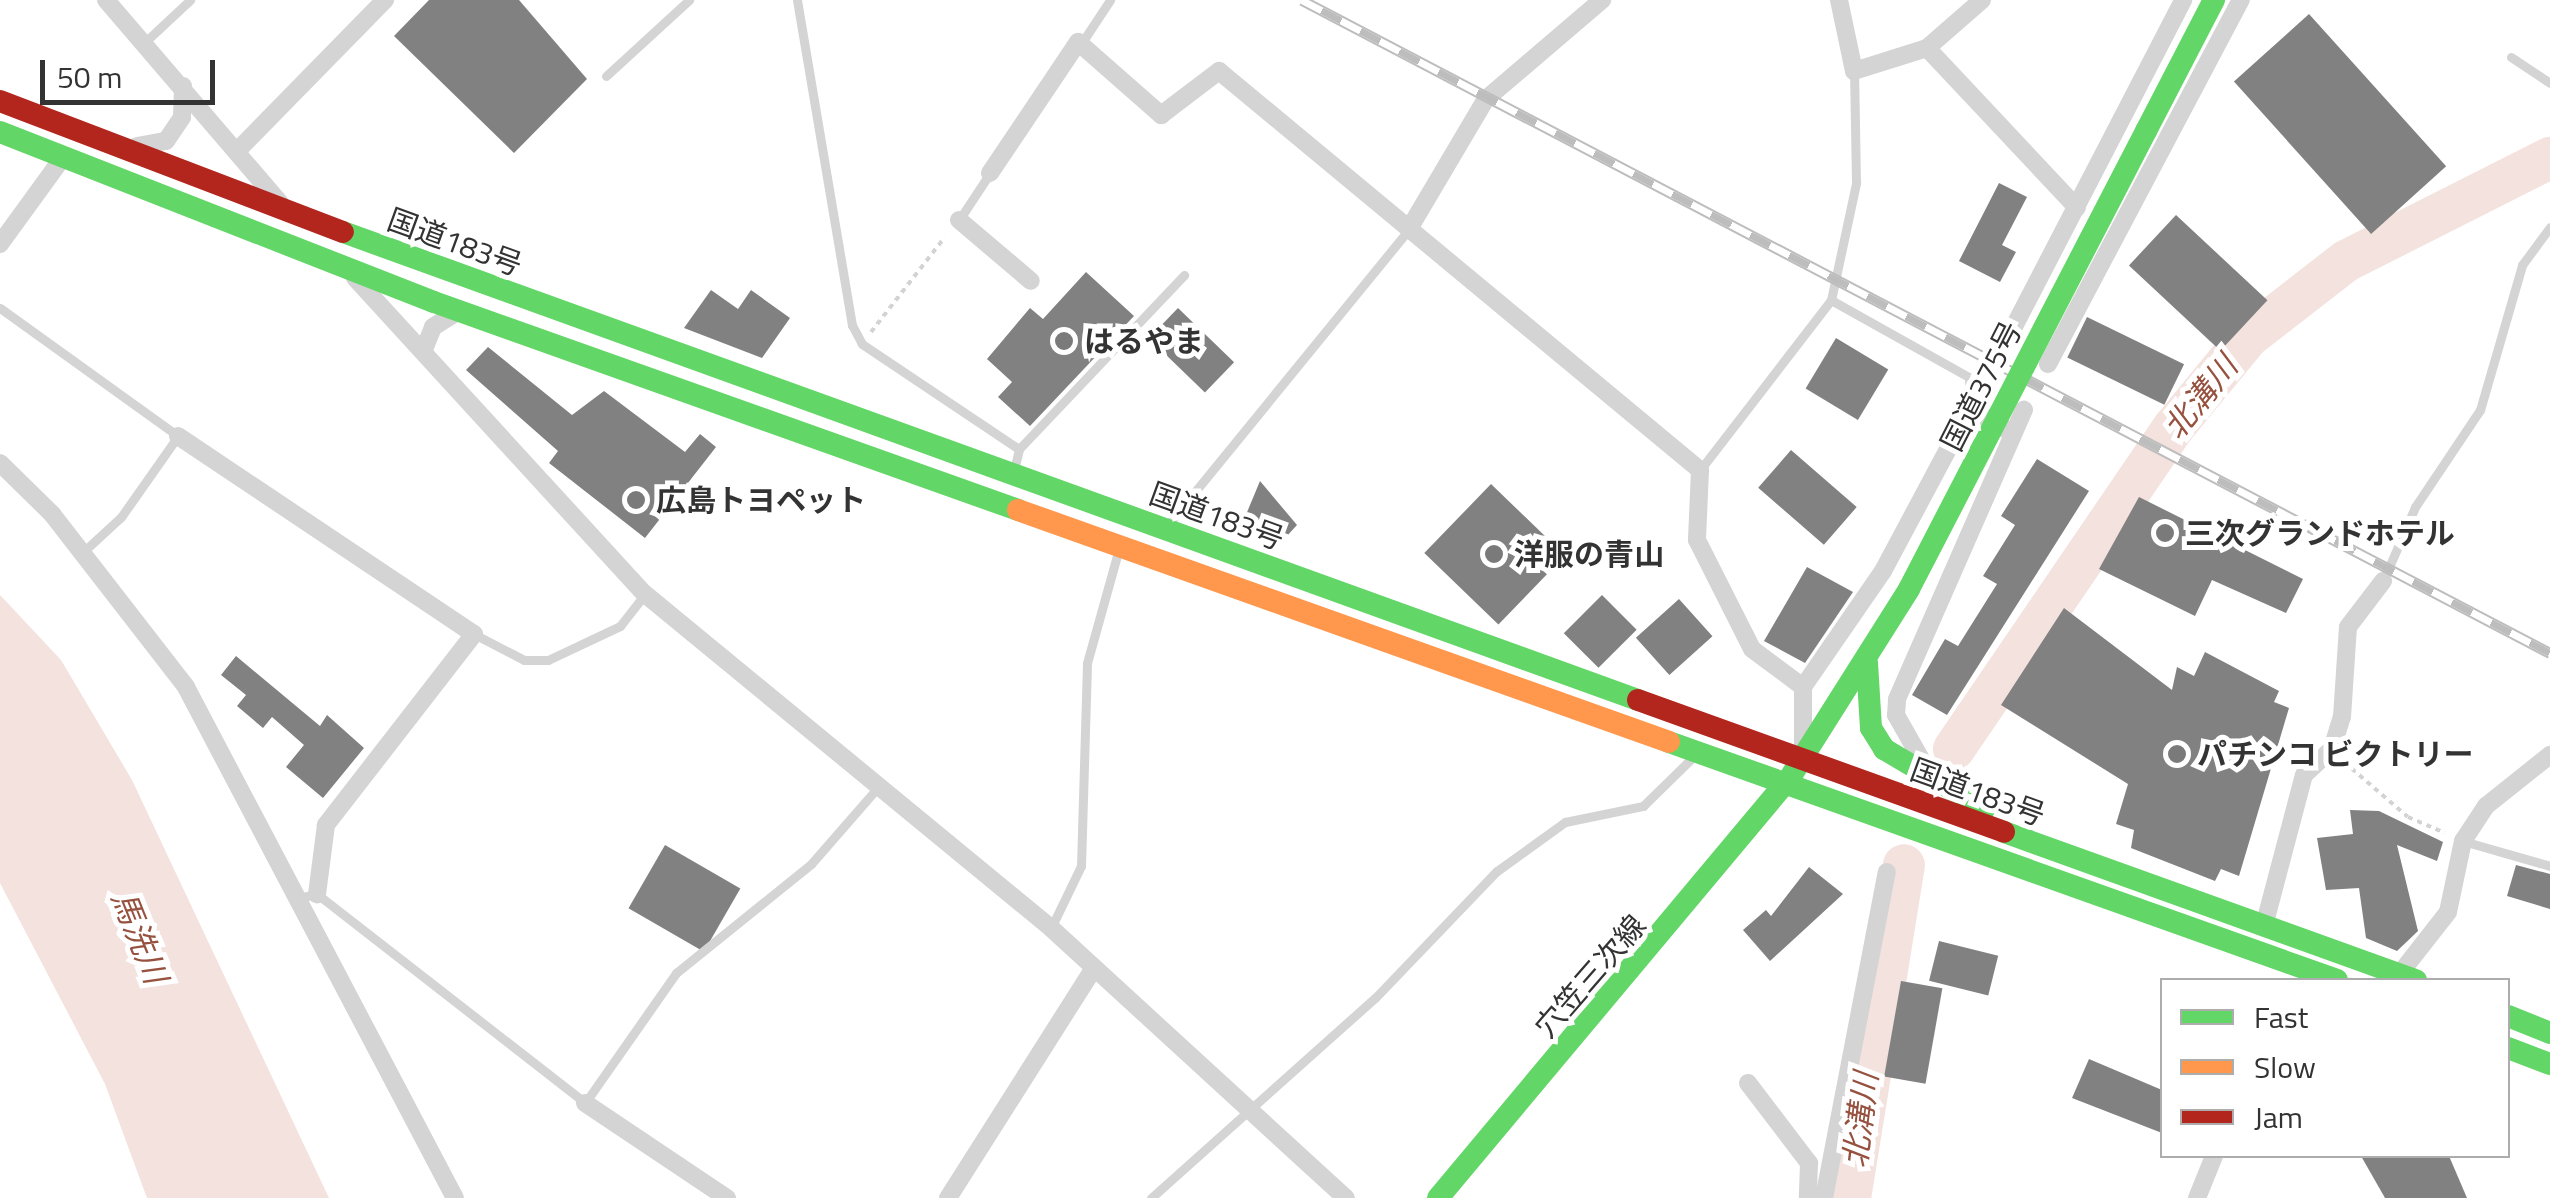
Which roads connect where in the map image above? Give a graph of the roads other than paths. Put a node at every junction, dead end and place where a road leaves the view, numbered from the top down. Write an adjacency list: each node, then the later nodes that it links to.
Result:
1 (106, 0): 13 (street)
2 (190, 0): 13 (lane)
3 (385, 0): 24 (street)
4 (688, 0): 18 (lane)
5 (797, 0): 48 (lane)
6 (1110, 0): 14 (lane)
7 (1602, 0): 31 (street)
8 (1839, 0): 17 (street)
9 (1982, 0): 15 (street)
10 (2183, 0): 27 (street)
11 (2214, 0): 58 (main road, 国道375号, bridge)
12 (2241, 0): 37 (street)
13 (145, 42): 20 (street)
14 (1081, 44): 26 (street); 31 (street)
15 (1927, 48): 17 (street); 27 (street)
16 (2511, 57): 19 (lane)
17 (1854, 71): 38 (lane)
18 (606, 76)
19 (2550, 83)
20 (183, 86): 23 (street); 24 (street)
21 (0, 101): 23 (main road, 国道183号)
22 (0, 132): 25 (main road, 国道183号)
23 (121, 148): 28 (main road, 国道183号)
24 (239, 149): 28 (street)
25 (64, 156): 32 (street); 33 (main road, 国道183号)
26 (990, 173): 29 (lane)
27 (2077, 208): 35 (street)
28 (288, 213): 33 (street); 48 (main road, 国道183号)
29 (959, 220): 36 (street)
30 (2550, 227): 55 (lane)
31 (1409, 228): 50 (street); 52 (lane)
32 (0, 244)
33 (333, 256): 40 (main road, 国道183号); 42 (street)
34 (1184, 275): 48 (lane)
35 (2042, 275): 37 (lane); 41 (street)
36 (1031, 282)
37 (2084, 297): 43 (street)
38 (1831, 300): 44 (lane); 50 (lane)
39 (0, 308): 47 (lane)
40 (460, 311): 42 (street); 53 (main road, 国道183号)
41 (2006, 342)
42 (422, 352): 56 (street)
43 (2048, 364)
44 (1970, 408): 46 (street); 59 (street)
45 (2024, 410): 46 (street)
46 (2012, 433): 63 (street)
47 (178, 436): 54 (lane); 57 (street)
48 (1016, 461): 51 (main road, 国道183号)
49 (0, 463): 54 (street)
50 (1700, 470): 59 (street)
51 (1131, 516): 52 (main road, 国道183号); 53 (lane)
52 (1165, 528): 62 (main road, 国道183号)
53 (1121, 542): 60 (main road, 国道183号); 72 (lane)
54 (83, 552): 70 (street)
55 (2383, 581): 71 (street)
56 (645, 594): 57 (lane); 64 (street)
57 (474, 634): 70 (street)
58 (1867, 663): 62 (main road, 国道375号); 63 (main road)
59 (1803, 687): 62 (street)
60 (1696, 754): 65 (main road, 国道183号); 83 (lane)
61 (2550, 755): 66 (street)
62 (1803, 760): 65 (main road, 国道375号); 67 (main road, 国道183号)
63 (1934, 781): 67 (main road)
64 (881, 784): 72 (street); 82 (lane)
65 (1782, 788): 74 (main road, 国道183号); 90 (main road, 穴笠三次線)
66 (2464, 841): 68 (lane); 76 (street)
67 (2032, 842): 71 (main road, 国道183号)
68 (2550, 866)
69 (1887, 872): 92 (street)
70 (310, 896): 82 (lane); 85 (street)
71 (2264, 926): 76 (main road, 国道183号)
72 (1051, 928): 73 (street)
73 (1094, 968): 83 (street); 87 (street)
74 (2297, 973): 75 (main road, 国道183号)
75 (2326, 978)
76 (2404, 978)
77 (2510, 1017): 78 (main road)
78 (2550, 1033)
79 (2510, 1049): 80 (main road)
80 (2550, 1064)
81 (1748, 1083): 91 (street)
82 (585, 1103): 86 (street)
83 (1257, 1109): 88 (lane); 89 (street)
84 (2213, 1158): 93 (street)
85 (455, 1198)
86 (727, 1198)
87 (948, 1198)
88 (1151, 1198)
89 (1346, 1198)
90 (1438, 1198)
91 (1808, 1198)
92 (1824, 1198)
93 (2197, 1198)

